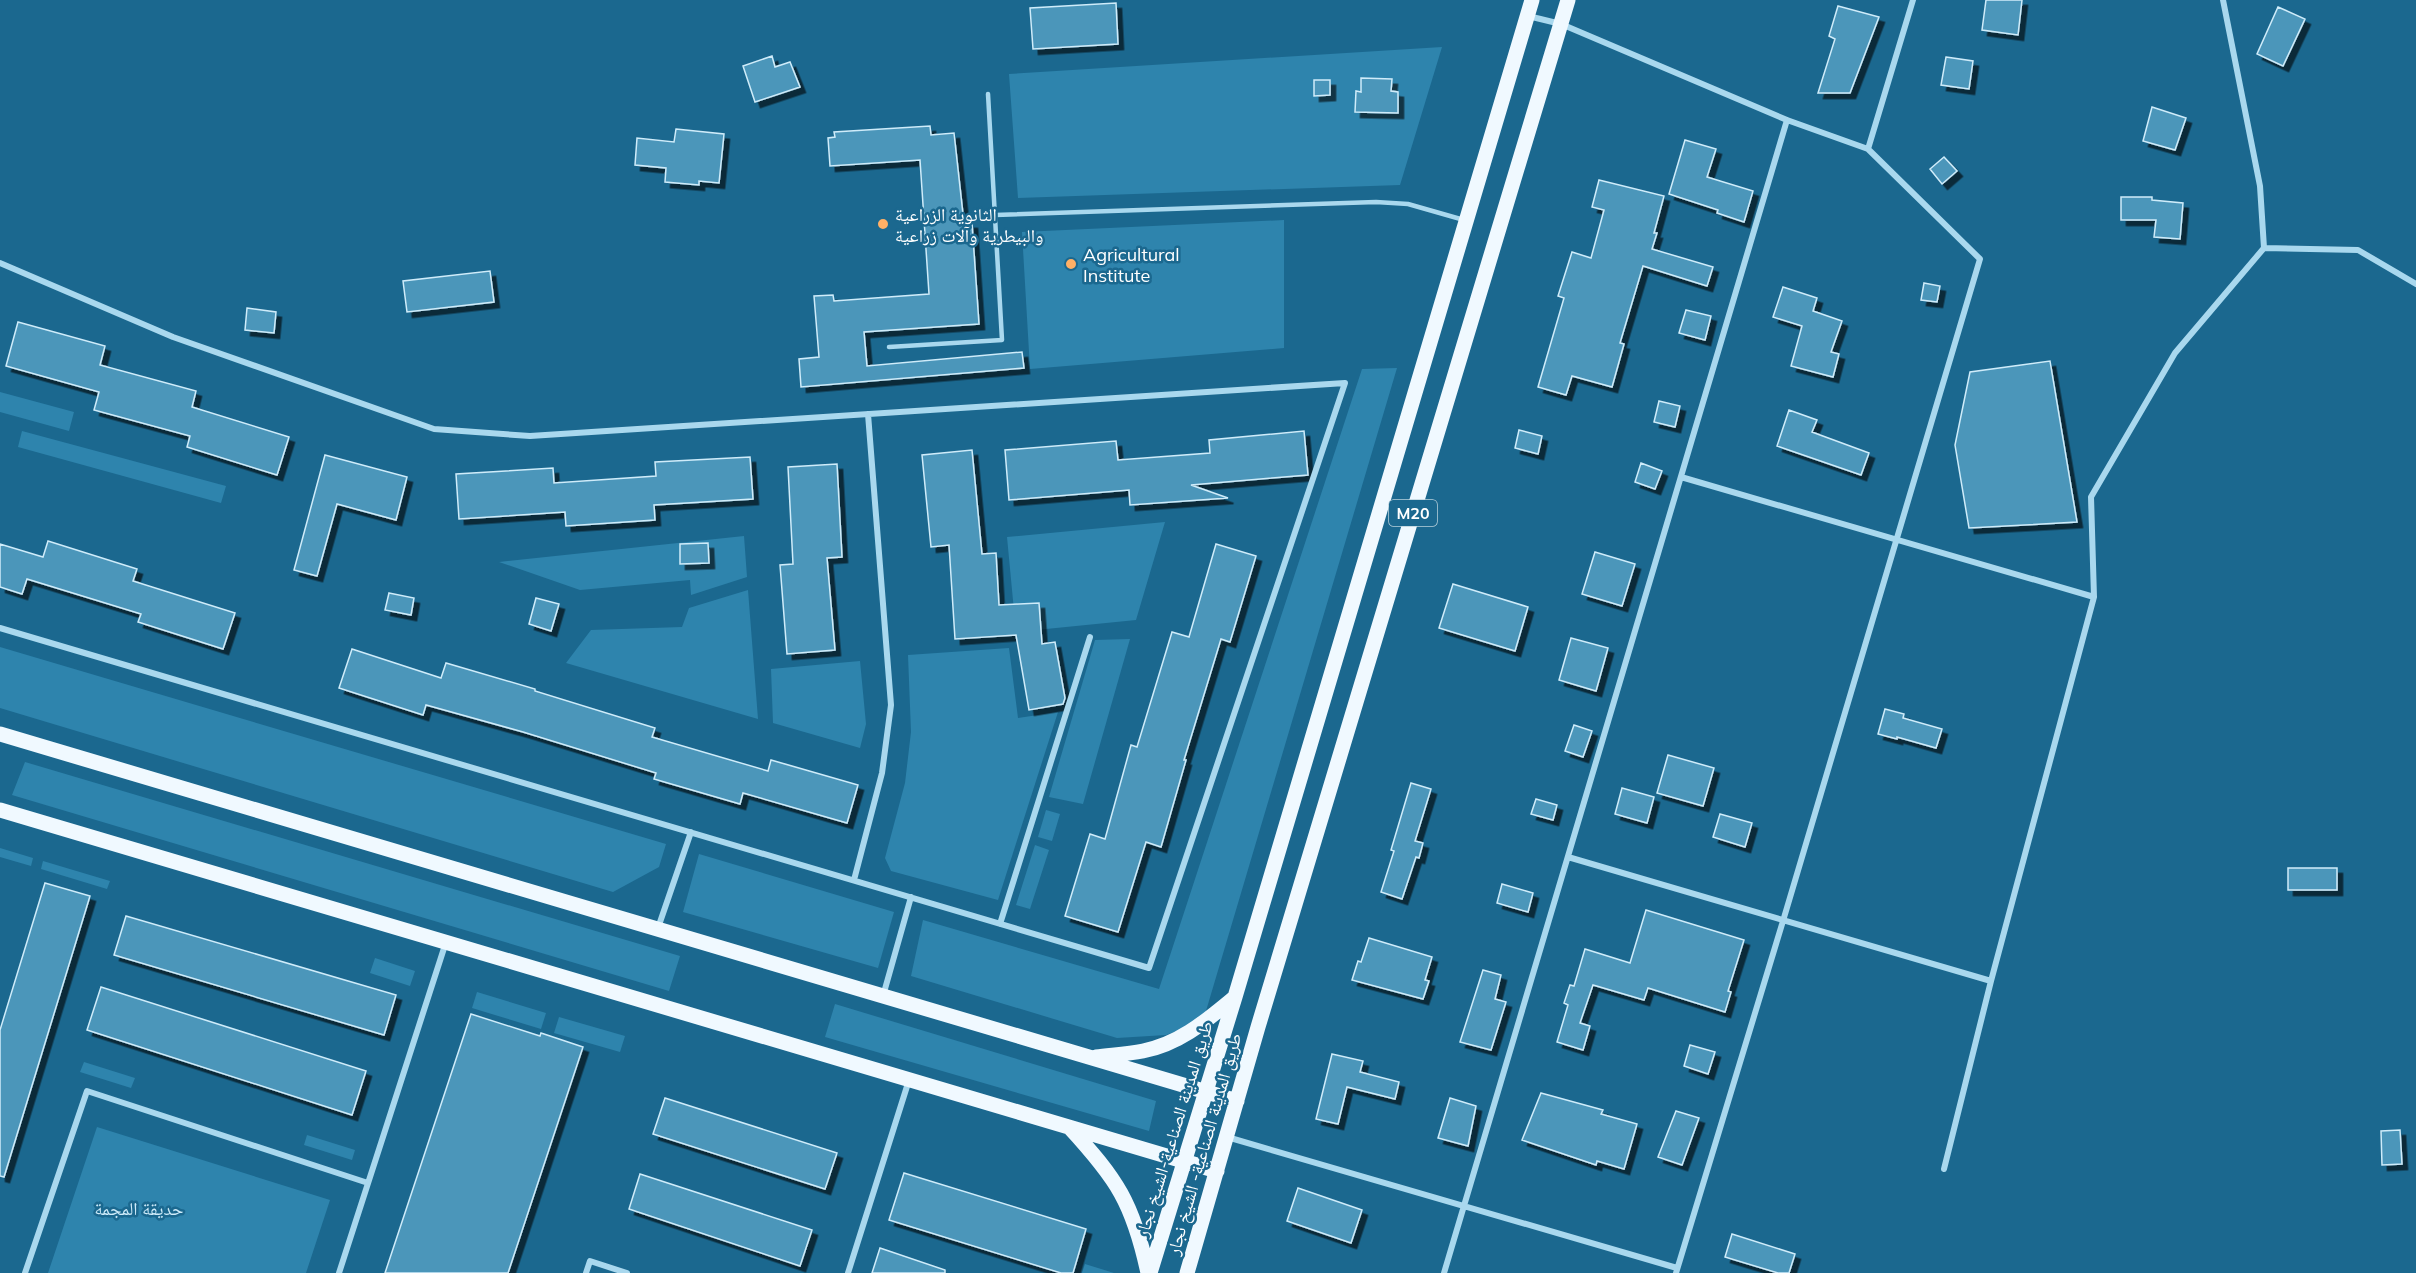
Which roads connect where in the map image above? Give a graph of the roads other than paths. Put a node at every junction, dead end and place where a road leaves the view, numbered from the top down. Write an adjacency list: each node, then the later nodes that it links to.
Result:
1 (1532, 0): 5 (main road, M20)
2 (1568, 0): 6 (main road, M20)
3 (1913, 0): 9 (street)
4 (2223, 0): 12 (street)
5 (1528, 16): 6 (street); 11 (main road, M20)
6 (1561, 24): 8 (street); 38 (main road, طريق المدينة الصناعية- الشيخ نجار / M20)
7 (988, 94): 10 (lane)
8 (1787, 120): 9 (street); 17 (street)
9 (1868, 149): 18 (street)
10 (995, 215): 11 (lane); 15 (lane)
11 (1467, 221): 34 (main road, M20)
12 (2265, 248): 14 (street); 19 (street)
13 (0, 263): 16 (street)
14 (2416, 284)
15 (889, 347)
16 (868, 414): 26 (street); 29 (street)
17 (1681, 477): 18 (street); 25 (street)
18 (1896, 540): 19 (street); 28 (street)
19 (2094, 597): 32 (street)
20 (0, 628): 24 (street)
21 (1090, 637): 29 (street)
22 (0, 734): 30 (main road)
23 (0, 810): 31 (main road)
24 (691, 832): 26 (street); 30 (street)
25 (1568, 858): 28 (street); 45 (street)
26 (854, 880): 27 (street)
27 (911, 897): 29 (street); 33 (street)
28 (1784, 921): 32 (street); 46 (street)
29 (1000, 924)
30 (657, 930): 33 (main road)
31 (446, 942): 36 (main road); 44 (street)
32 (1991, 981): 42 (street)
33 (882, 996): 35 (main road)
34 (1235, 997): 35 (main road); 37 (main road, طريق المدينة الصناعية-الشيخ نجار)
35 (1090, 1058): 37 (main road)
36 (909, 1079): 39 (main road); 51 (street)
37 (1206, 1092): 38 (main road); 41 (main road, طريق المدينة الصناعية-الشيخ نجار)
38 (1237, 1101): 40 (main road, طريق المدينة الصناعية- الشيخ نجار)
39 (1070, 1127): 41 (main road); 52 (main road)
40 (1227, 1137): 43 (main road, طريق المدينة الصناعية- الشيخ نجار); 45 (street)
41 (1184, 1160): 43 (main road); 52 (main road, طريق المدينة الصناعية-الشيخ نجار)
42 (1944, 1169)
43 (1217, 1170): 53 (main road, طريق المدينة الصناعية- الشيخ نجار)
44 (368, 1183): 47 (street); 48 (street)
45 (1464, 1206): 46 (street); 54 (street)
46 (1677, 1270)
47 (25, 1273)
48 (339, 1273)
49 (586, 1273): 50 (street)
50 (627, 1273)
51 (848, 1273)
52 (1149, 1273)
53 (1187, 1273)
54 (1444, 1273)

